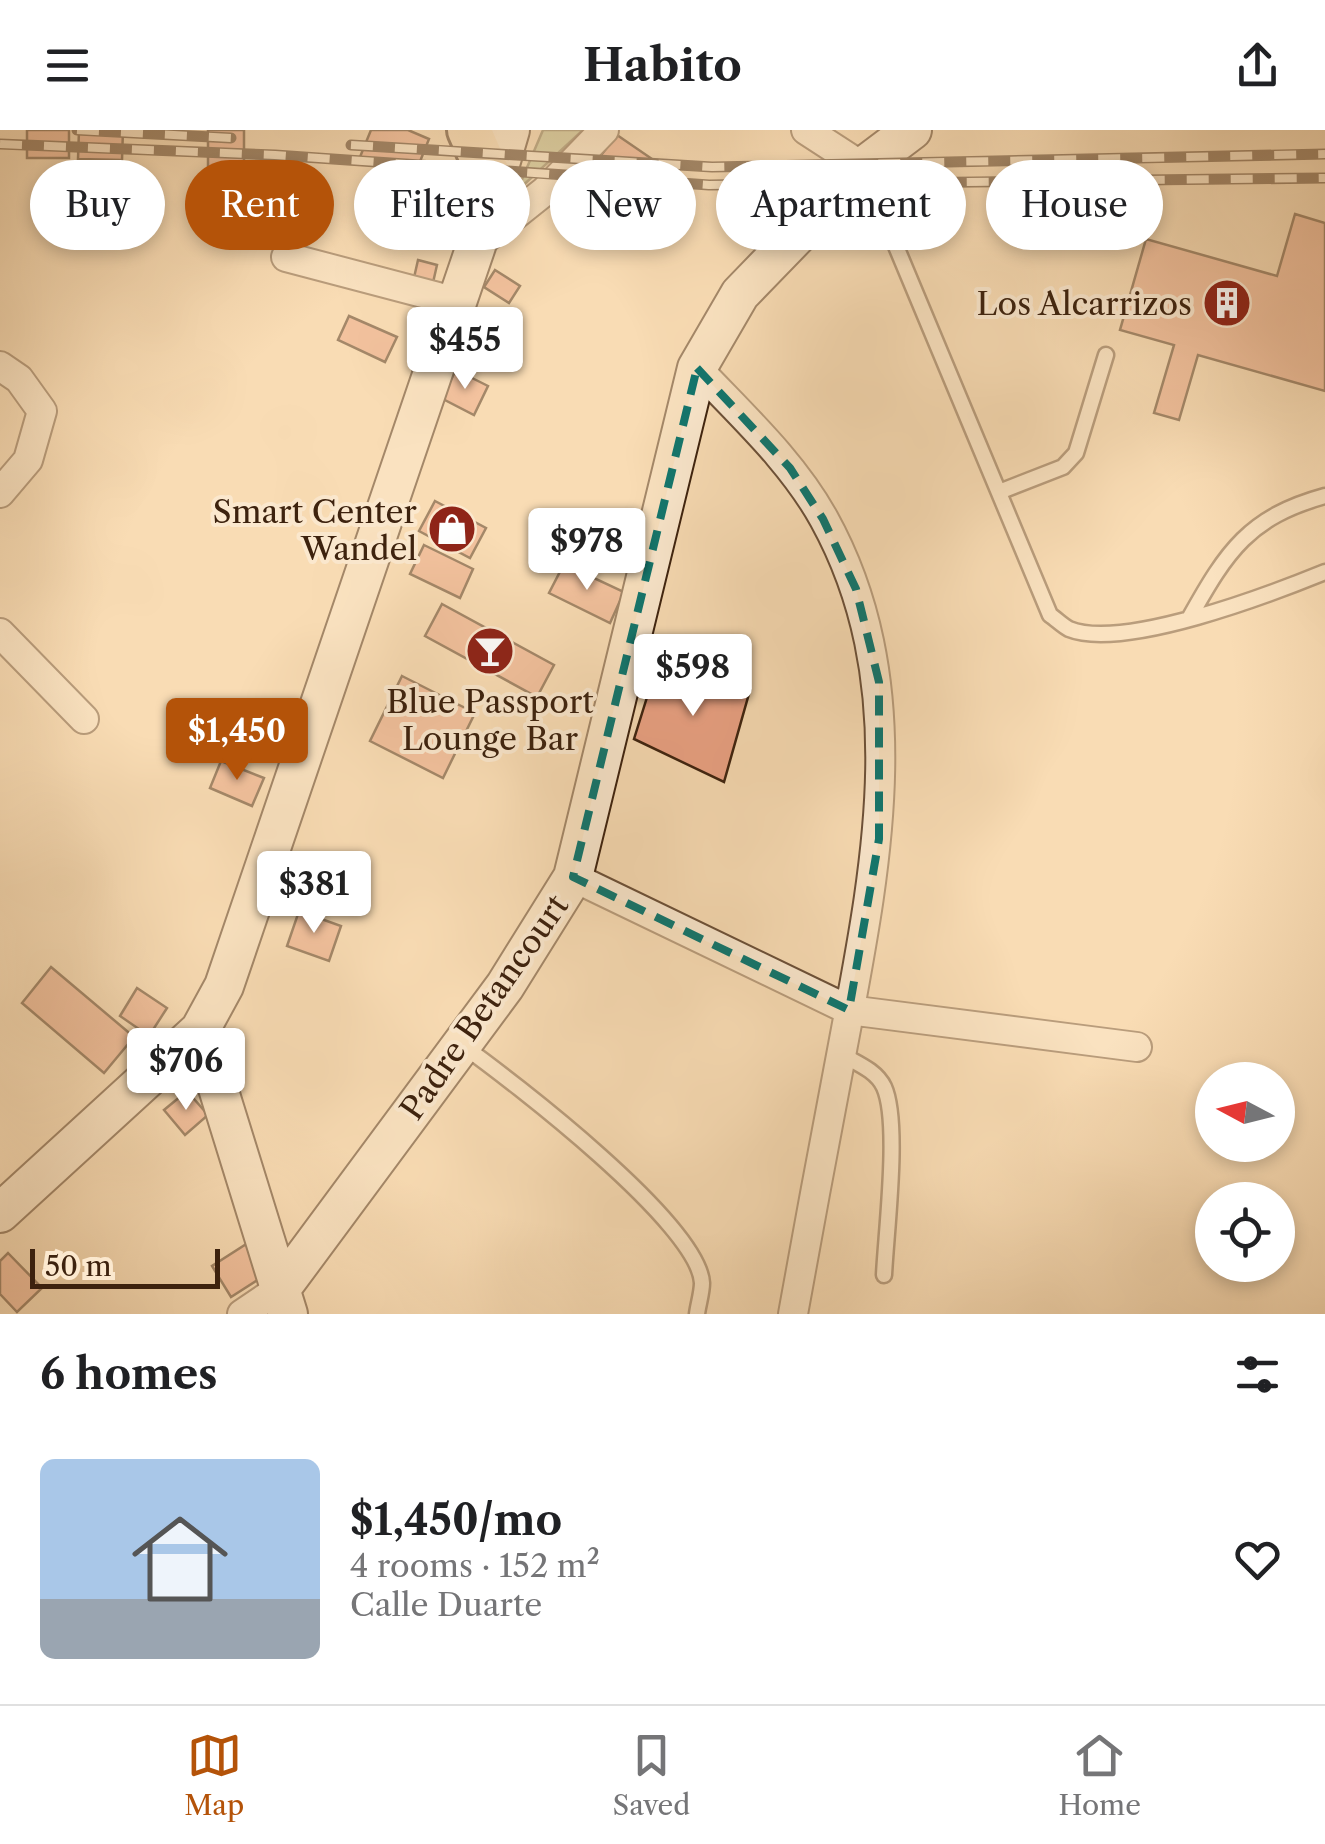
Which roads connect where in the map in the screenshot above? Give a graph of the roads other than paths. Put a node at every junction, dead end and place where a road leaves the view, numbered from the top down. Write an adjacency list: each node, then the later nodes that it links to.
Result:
1 (469, 130): 6 (main road)
2 (510, 130): 7 (street)
3 (604, 130): 10 (street)
4 (806, 130): 8 (street)
5 (912, 130): 9 (street, Padre Betancourt)
6 (482, 160)
7 (502, 160)
8 (852, 160)
9 (872, 160)
10 (530, 203)
11 (475, 250): 15 (street)
12 (783, 250): 18 (street, Padre Betancourt)
13 (898, 250): 19 (lane)
14 (286, 257): 15 (street)
15 (457, 302): 28 (street)
16 (1106, 355): 19 (lane)
17 (0, 366): 20 (street)
18 (697, 368): 26 (street, Padre Betancourt); 27 (street)
19 (999, 492): 23 (lane)
20 (0, 493)
21 (1325, 496): 23 (lane)
22 (1325, 572): 23 (lane)
23 (1190, 617)
24 (0, 633): 25 (street)
25 (84, 719)
26 (573, 877): 27 (street); 29 (street, Padre Betancourt)
27 (850, 1010): 30 (street); 31 (street)
28 (200, 1030): 32 (street); 34 (street)
29 (462, 1044): 34 (street, Padre Betancourt); 36 (lane)
30 (1137, 1047)
31 (841, 1054): 33 (lane); 37 (street)
32 (0, 1213)
33 (884, 1275)
34 (285, 1301): 35 (street)
35 (242, 1314)
36 (696, 1314)
37 (793, 1314)

